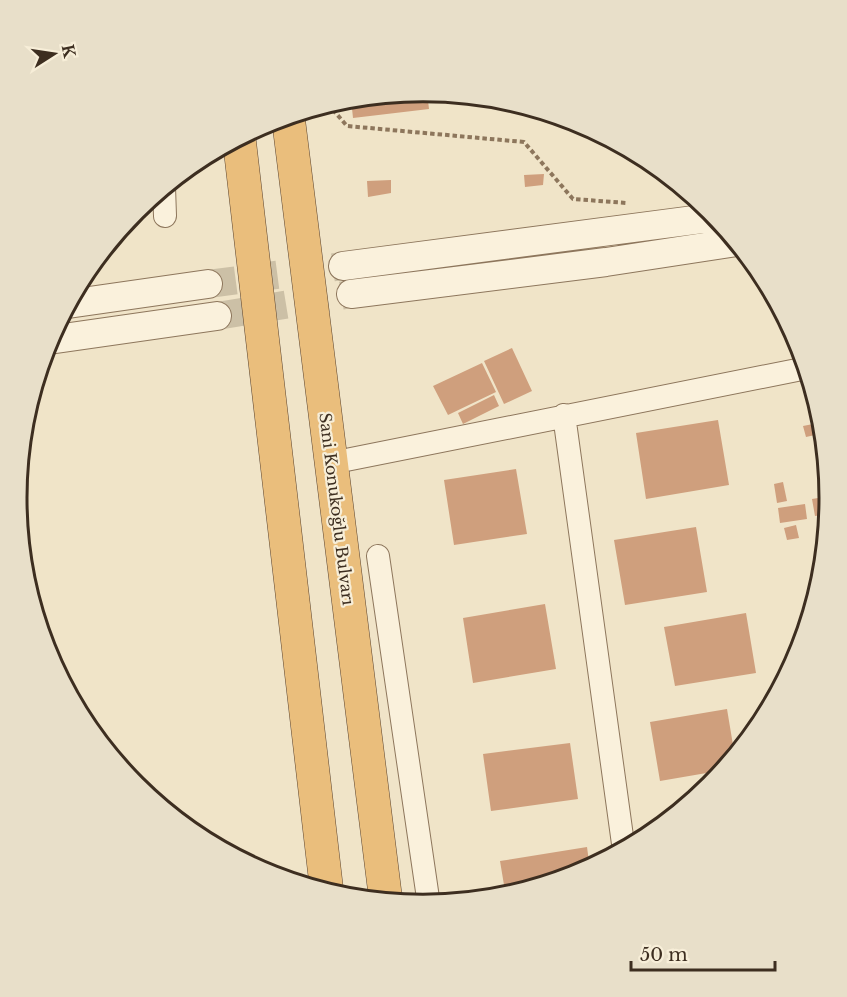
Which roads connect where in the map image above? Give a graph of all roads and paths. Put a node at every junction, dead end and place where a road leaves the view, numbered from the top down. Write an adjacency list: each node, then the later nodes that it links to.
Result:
1 (335, 113): 5 (path)
2 (289, 126): 17 (highway, Sani Konukoğlu Bulvarı)
3 (240, 147): 20 (highway)
4 (164, 198): 6 (street)
5 (631, 204)
6 (165, 216)
7 (705, 219): 9 (street)
8 (727, 243): 11 (street)
9 (343, 266)
10 (208, 284): 12 (street)
11 (351, 294)
12 (79, 302)
13 (217, 316): 14 (street)
14 (61, 338)
15 (798, 370): 16 (street)
16 (564, 415): 17 (street); 19 (street)
17 (331, 464): 21 (highway, Sani Konukoğlu Bulvarı)
18 (378, 556): 22 (street)
19 (623, 842)
20 (326, 882)
21 (385, 893)
22 (428, 895)

